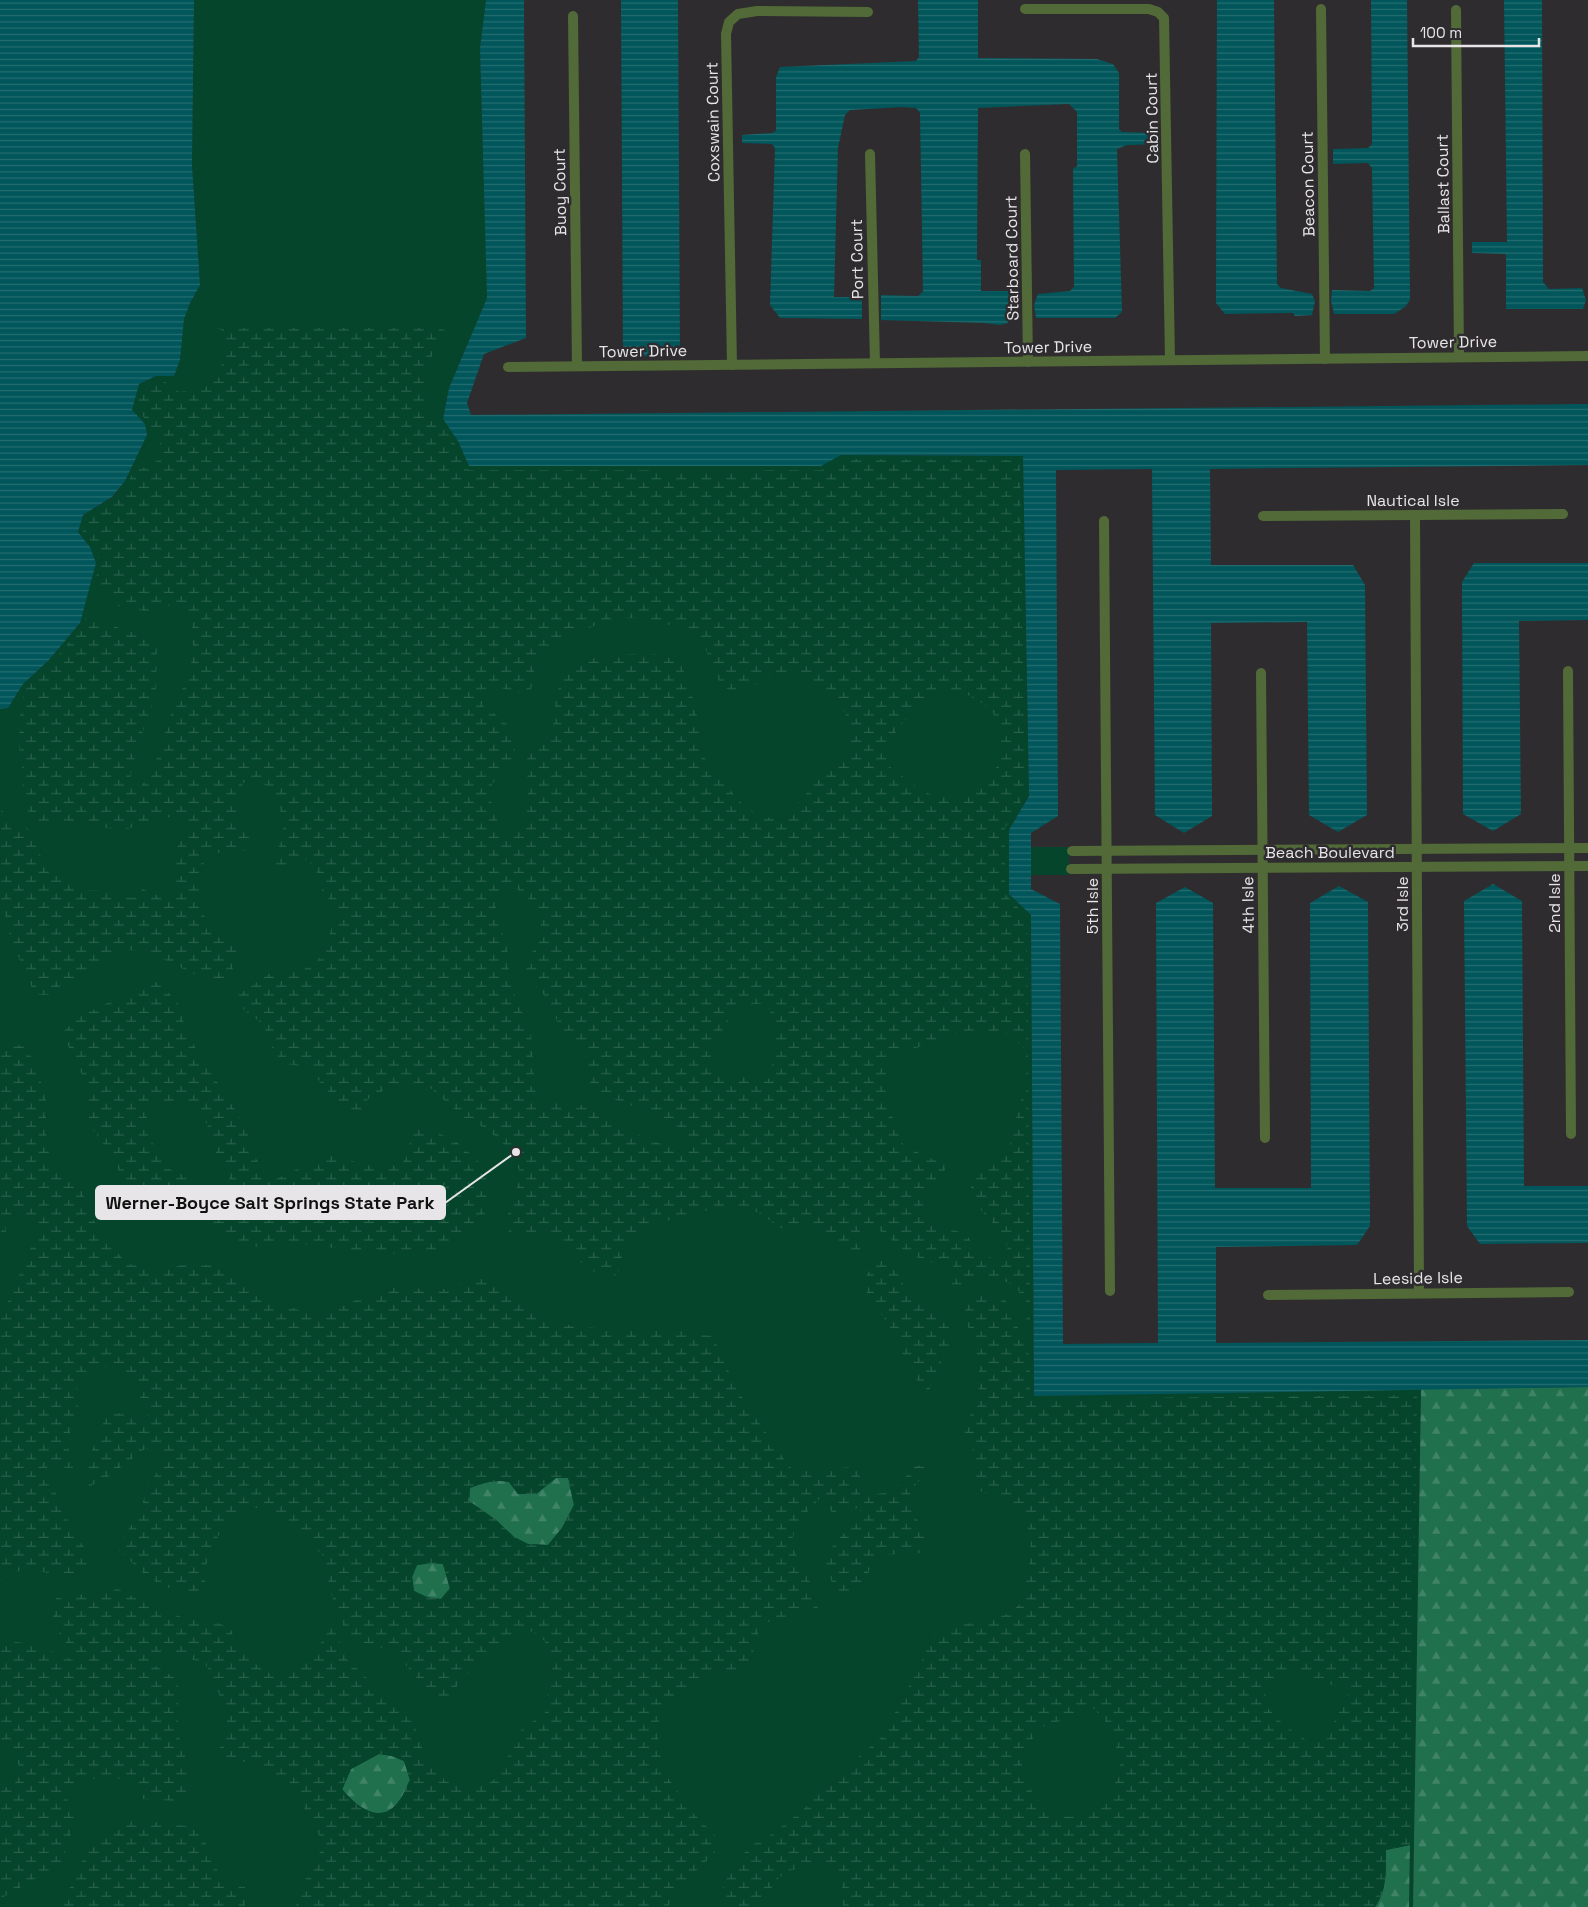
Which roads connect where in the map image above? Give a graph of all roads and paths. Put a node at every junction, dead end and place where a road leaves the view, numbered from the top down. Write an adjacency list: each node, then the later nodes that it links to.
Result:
1 (1025, 9): 11 (street, Cabin Court)
2 (1321, 9): 10 (street, Beacon Court)
3 (1456, 10): 9 (street, Ballast Court)
4 (868, 12): 14 (street, Coxswain Court)
5 (572, 16): 15 (street, Buoy Court)
6 (870, 154): 13 (street, Port Court)
7 (1025, 154): 12 (street, Starboard Court)
8 (1588, 356): 9 (street, Tower Drive)
9 (1459, 357): 10 (street, Tower Drive)
10 (1325, 359): 11 (street, Tower Drive)
11 (1170, 360): 12 (street, Tower Drive)
12 (1028, 362): 13 (street, Tower Drive)
13 (875, 363): 14 (street, Tower Drive)
14 (732, 365): 15 (street, Tower Drive)
15 (577, 366): 16 (street, Tower Drive)
16 (508, 367)
17 (1563, 514): 18 (street, Nautical Isle)
18 (1415, 515): 19 (street, Nautical Isle); 25 (street, 3rd Isle)
19 (1263, 516)
20 (1104, 521): 28 (street, 5th Isle)
21 (1568, 671): 23 (street, 2nd Isle)
22 (1261, 672): 26 (street, 4th Isle)
23 (1569, 848): 24 (street, Beach Boulevard); 25 (street, Beach Boulevard); 29 (street, 2nd Isle)
24 (1588, 848)
25 (1417, 849): 26 (street, Beach Boulevard); 31 (street, 3rd Isle)
26 (1262, 850): 28 (street, Beach Boulevard); 33 (street, 4th Isle)
27 (1072, 851): 28 (street, Beach Boulevard)
28 (1106, 851): 32 (street, 5th Isle)
29 (1569, 866): 30 (street, Beach Boulevard); 31 (street, Beach Boulevard); 35 (street, 2nd Isle)
30 (1588, 866)
31 (1417, 867): 33 (street, Beach Boulevard); 39 (street, 3rd Isle)
32 (1106, 868): 33 (street, Beach Boulevard); 34 (street, Beach Boulevard); 37 (street, 5th Isle)
33 (1262, 868): 36 (street, 4th Isle)
34 (1071, 869)
35 (1571, 1134)
36 (1265, 1138)
37 (1110, 1291)
38 (1569, 1292): 39 (street, Leeside Isle)
39 (1419, 1293): 40 (street, Leeside Isle)
40 (1268, 1294)

